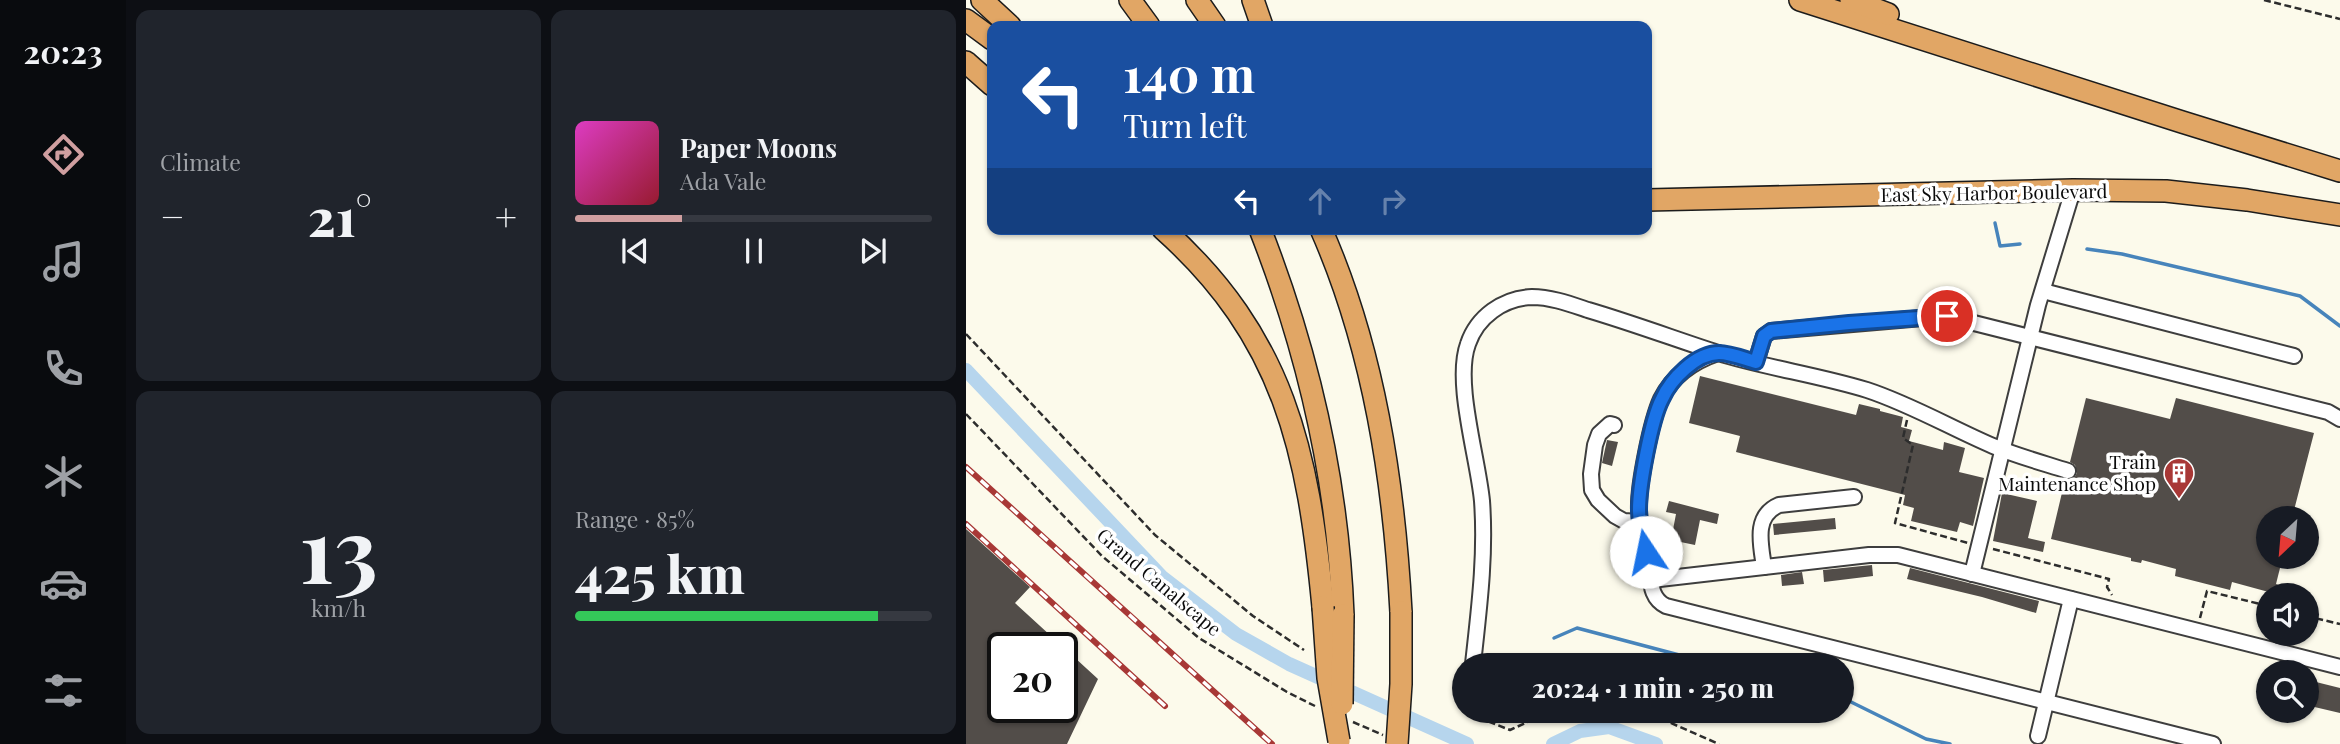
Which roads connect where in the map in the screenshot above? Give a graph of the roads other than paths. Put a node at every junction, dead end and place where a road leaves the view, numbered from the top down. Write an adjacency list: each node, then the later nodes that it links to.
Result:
1 (982, 0): 8 (highway)
2 (1130, 0): 9 (highway)
3 (1197, 0): 10 (highway)
4 (1253, 0): 11 (highway)
5 (1800, 0): 15 (highway)
6 (1850, 0): 15 (highway)
7 (966, 20): 12 (highway)
8 (1005, 21)
9 (1145, 21)
10 (1212, 21)
11 (1260, 21)
12 (987, 35)
13 (966, 62): 14 (highway)
14 (987, 81)
15 (2297, 157): 16 (highway)
16 (2340, 171)
17 (2080, 191): 18 (highway, East Sky Harbor Boulevard); 19 (highway, East Sky Harbor Boulevard); 20 (highway); 24 (lane)
18 (1652, 200)
19 (2340, 215)
20 (2340, 227)
21 (1169, 235): 39 (highway)
22 (1262, 235): 39 (highway)
23 (1325, 235): 44 (highway, bridge)
24 (2043, 291): 25 (lane); 27 (lane)
25 (2030, 336): 28 (lane); 29 (lane); 31 (lane)
26 (1718, 353): 28 (lane); 34 (lane); 40 (lane)
27 (2294, 356)
28 (1756, 362): 31 (lane)
29 (2340, 419)
30 (1614, 425): 34 (lane)
31 (2002, 449): 32 (lane); 36 (lane)
32 (2068, 471)
33 (1854, 497): 35 (lane)
34 (1640, 522): 37 (lane)
35 (1764, 567): 36 (lane); 37 (lane)
36 (1972, 574): 38 (lane)
37 (1651, 580): 42 (lane)
38 (2071, 599): 41 (lane); 42 (lane)
39 (1333, 611): 45 (highway, bridge)
40 (1474, 653)
41 (2340, 667)
42 (2046, 702): 43 (lane); 46 (lane)
43 (2038, 736)
44 (1395, 741)
45 (1339, 743)
46 (2213, 744)

